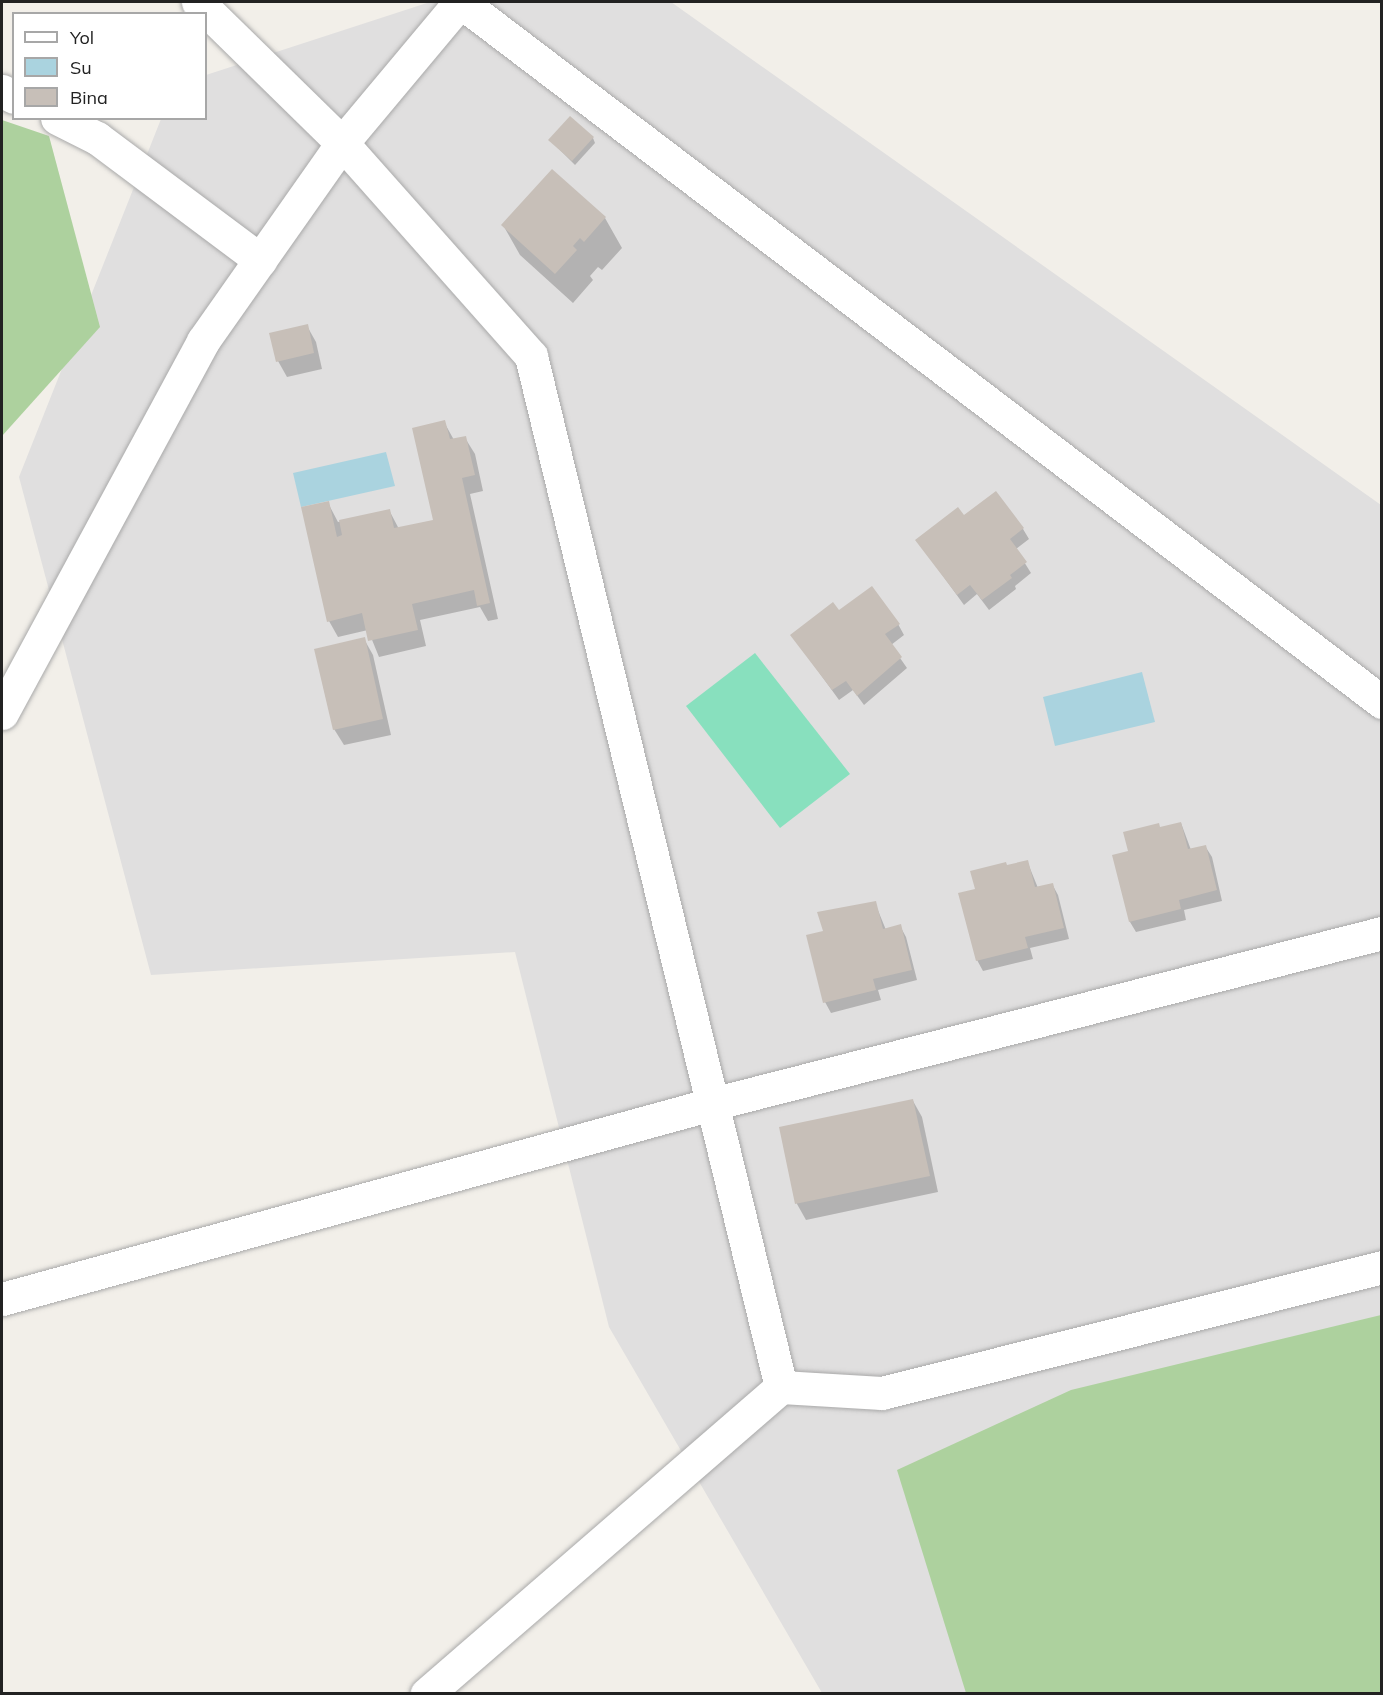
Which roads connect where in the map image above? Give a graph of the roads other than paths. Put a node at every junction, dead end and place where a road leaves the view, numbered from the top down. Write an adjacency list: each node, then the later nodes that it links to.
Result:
1 (198, 2): 4 (street)
2 (461, 2): 4 (street); 6 (street)
3 (61, 120): 5 (street)
4 (342, 143): 5 (street); 9 (street)
5 (260, 260): 7 (street)
6 (1382, 702)
7 (2, 713)
8 (1382, 933): 9 (street)
9 (712, 1104): 11 (street); 12 (street)
10 (1382, 1266): 12 (street)
11 (2, 1299)
12 (781, 1387): 13 (street)
13 (426, 1694)

